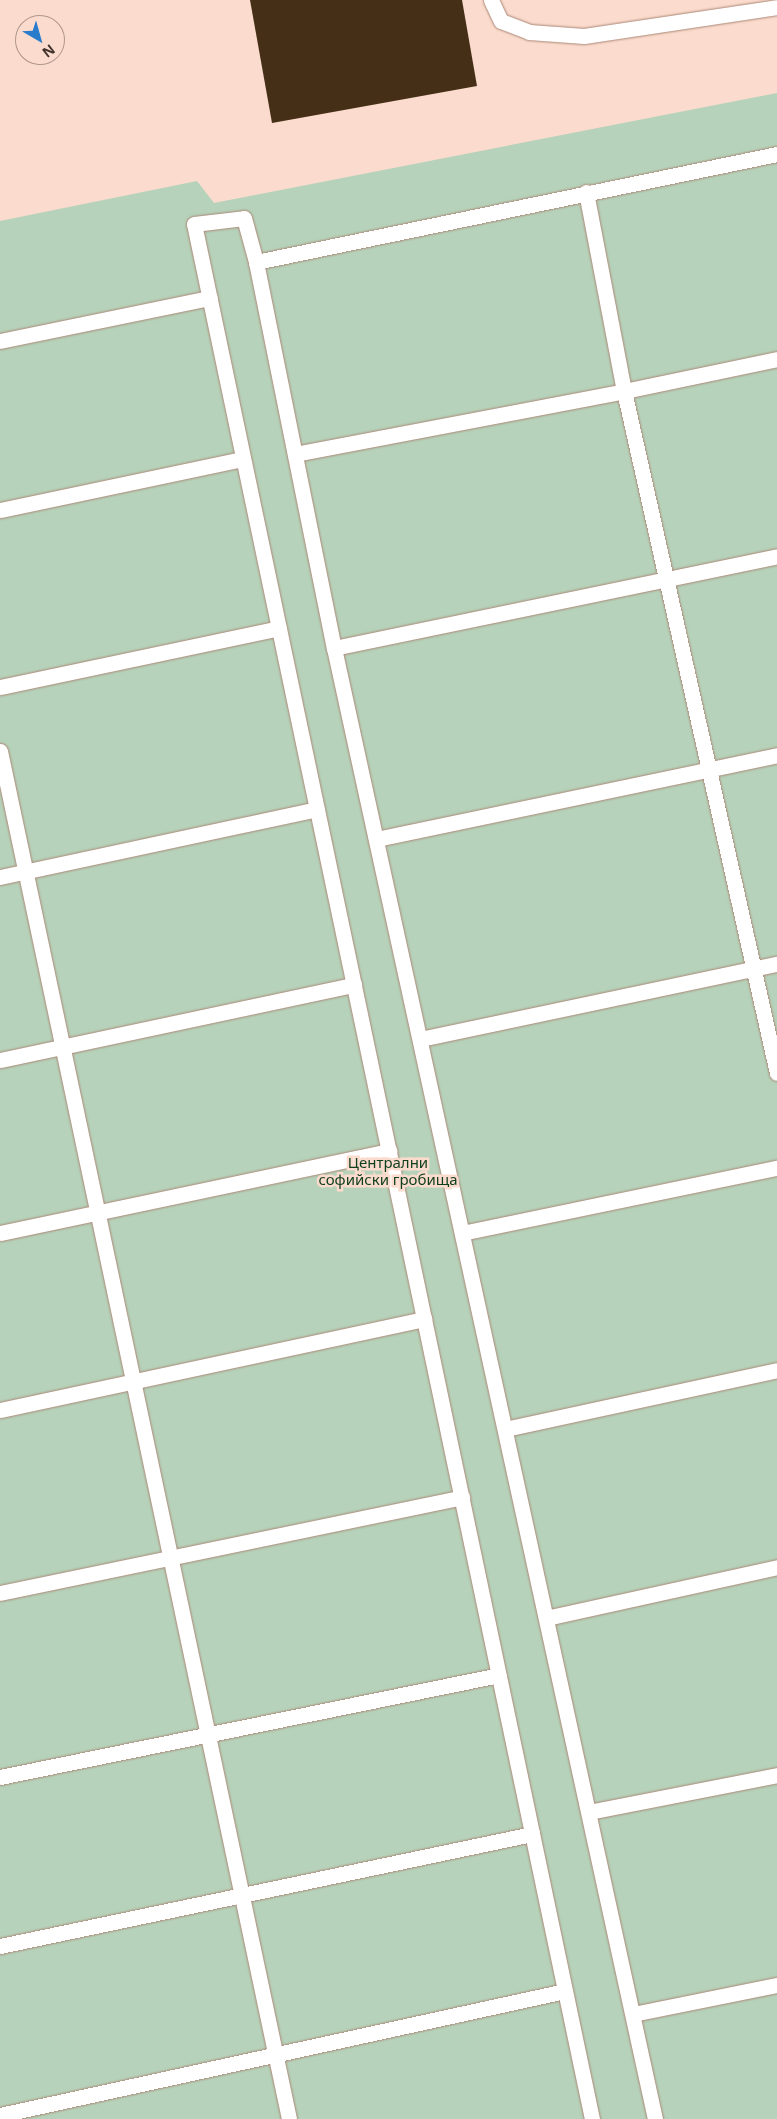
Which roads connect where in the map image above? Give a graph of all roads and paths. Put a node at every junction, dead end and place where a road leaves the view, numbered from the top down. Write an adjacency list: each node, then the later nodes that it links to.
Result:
1 (491, 0): 2 (lane)
2 (777, 7)
3 (777, 154): 4 (lane)
4 (586, 192): 5 (lane); 9 (lane)
5 (256, 262): 6 (lane); 10 (lane)
6 (210, 298): 7 (lane); 11 (lane)
7 (0, 341)
8 (777, 359): 9 (lane)
9 (624, 391): 10 (lane); 14 (lane)
10 (294, 454): 16 (lane)
11 (243, 458): 12 (lane); 15 (lane)
12 (0, 510)
13 (777, 556): 14 (lane)
14 (666, 579): 16 (lane); 20 (lane)
15 (279, 628): 17 (lane); 21 (lane)
16 (334, 648): 22 (lane)
17 (0, 687)
18 (0, 751): 23 (lane)
19 (777, 755): 20 (lane)
20 (708, 769): 22 (lane); 26 (lane)
21 (317, 809): 23 (lane); 27 (lane)
22 (376, 839): 28 (lane)
23 (26, 871): 24 (lane); 29 (lane)
24 (0, 877)
25 (777, 964): 26 (lane)
26 (753, 968): 28 (lane); 31 (lane)
27 (354, 985): 29 (lane); 32 (lane)
28 (420, 1039): 36 (lane)
29 (63, 1046): 30 (lane); 34 (lane)
30 (0, 1060)
31 (777, 1073)
32 (389, 1151): 34 (lane); 37 (lane)
33 (777, 1168): 36 (lane)
34 (98, 1212): 35 (lane); 39 (lane)
35 (0, 1233)
36 (462, 1233): 41 (lane)
37 (424, 1319): 39 (lane); 42 (lane)
38 (777, 1370): 41 (lane)
39 (134, 1381): 40 (lane); 43 (lane)
40 (0, 1410)
41 (505, 1429): 46 (lane)
42 (462, 1497): 43 (lane); 47 (lane)
43 (171, 1558): 45 (lane); 48 (lane)
44 (777, 1567): 46 (lane)
45 (0, 1593)
46 (546, 1618): 51 (lane)
47 (499, 1675): 48 (lane); 52 (lane)
48 (208, 1734): 50 (lane); 53 (lane)
49 (777, 1775): 51 (lane)
50 (0, 1777)
51 (589, 1812): 57 (lane)
52 (532, 1834): 53 (lane); 56 (lane)
53 (242, 1895): 54 (lane); 58 (lane)
54 (0, 1946)
55 (777, 1985): 57 (lane)
56 (565, 1991): 58 (lane); 61 (lane)
57 (633, 2014): 62 (lane)
58 (276, 2055): 59 (lane); 60 (lane)
59 (0, 2115)
60 (289, 2119)
61 (592, 2119)
62 (655, 2119)

